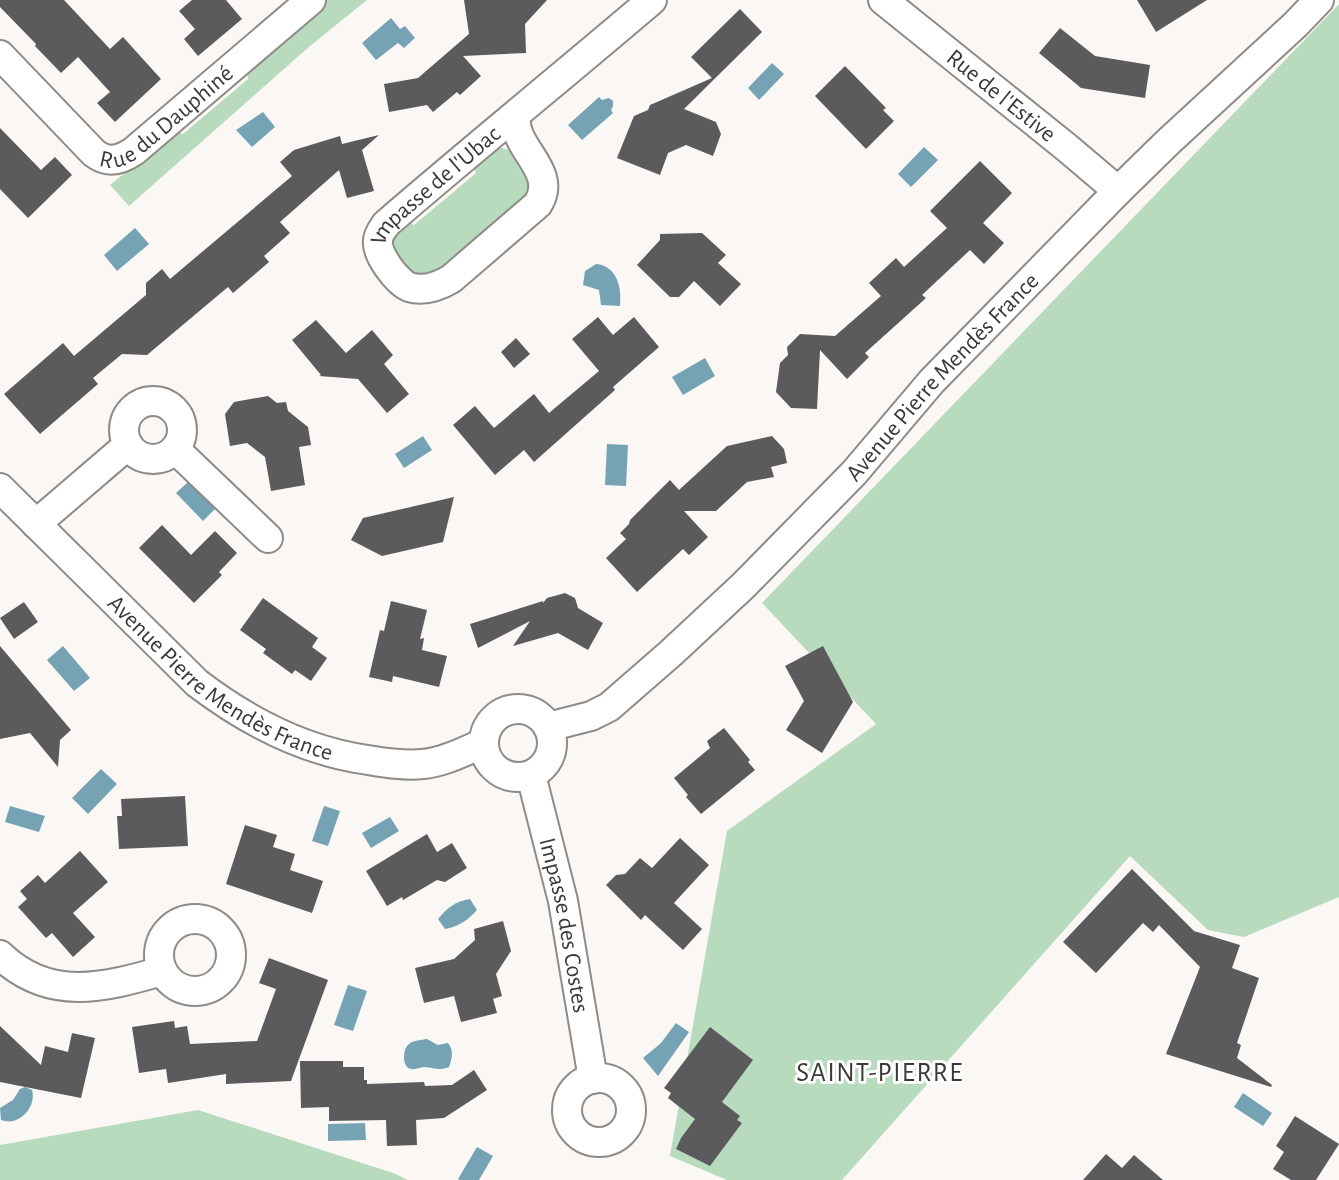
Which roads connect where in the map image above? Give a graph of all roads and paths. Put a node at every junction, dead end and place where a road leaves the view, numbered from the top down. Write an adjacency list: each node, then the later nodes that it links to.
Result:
1 (652, 0): 6 (street, Impasse de l'Ubac)
2 (883, 0): 7 (street, Rue de l'Estive)
3 (1319, 0): 7 (street, Avenue Pierre Mendès France)
4 (300, 3): 5 (street, Rue du Dauphiné)
5 (0, 55)
6 (516, 115): 6 (street, Impasse de l'Ubac)
7 (1118, 191): 13 (street, Avenue Pierre Mendès France)
8 (128, 445): 9 (street); 9 (street); 11 (street)
9 (175, 449): 12 (street)
10 (0, 488): 11 (street, Avenue Pierre Mendès France)
11 (36, 524): 14 (street, Avenue Pierre Mendès France)
12 (268, 538)
13 (548, 727): 14 (street); 15 (street)
14 (484, 744): 15 (street)
15 (531, 775): 18 (street, Impasse des Costes)
16 (0, 955): 17 (street)
17 (162, 971)
18 (593, 1078)

